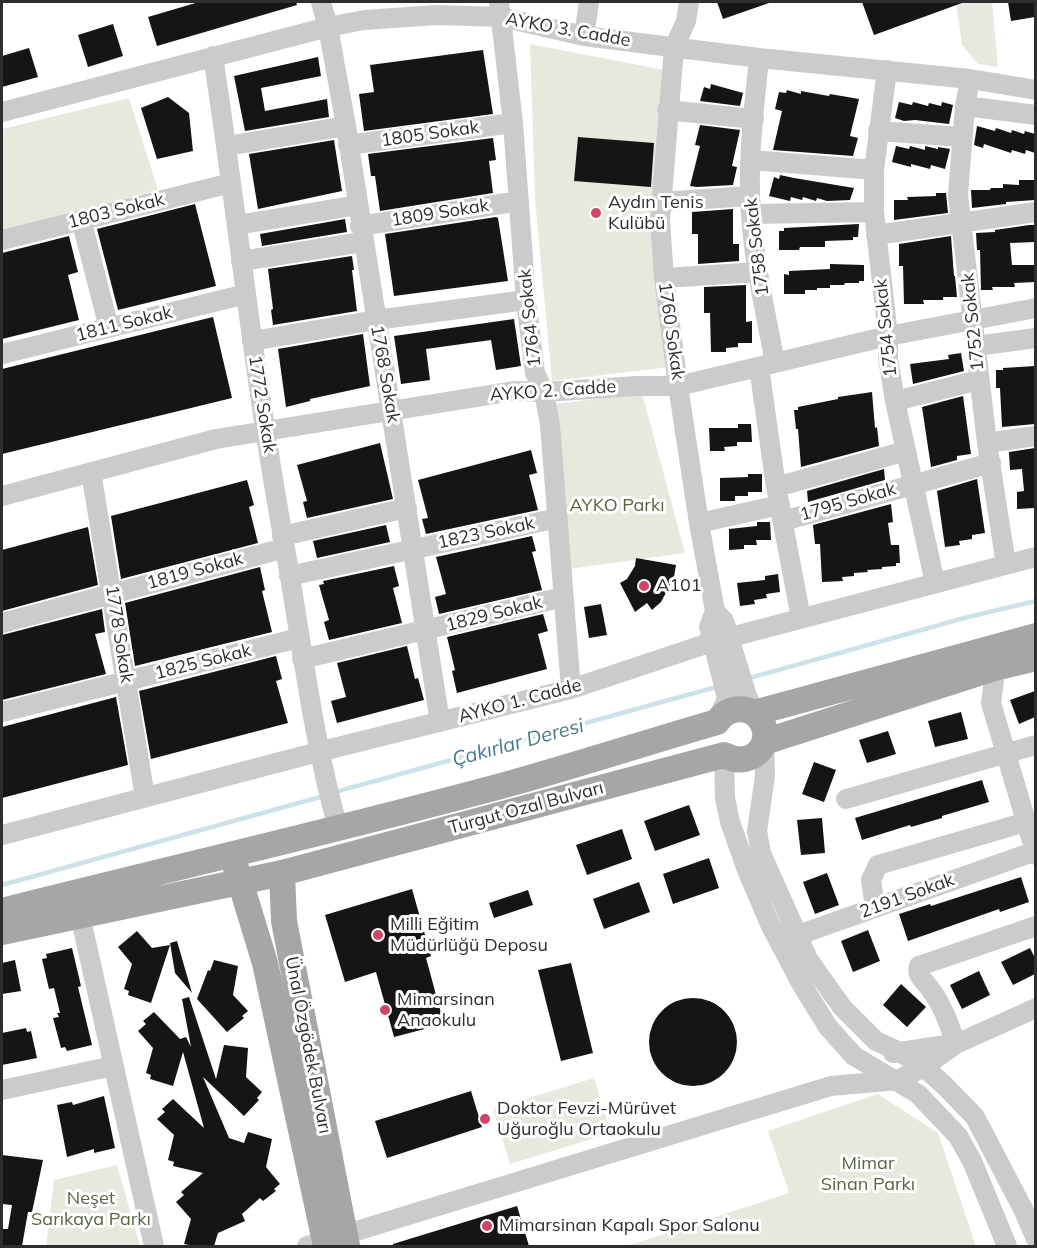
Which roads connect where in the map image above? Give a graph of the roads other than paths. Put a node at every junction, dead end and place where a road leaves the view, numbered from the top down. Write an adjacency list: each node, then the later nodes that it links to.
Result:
1 (321, 2): 5 (street, 1768 Sokak)
2 (589, 2): 6 (street)
3 (689, 2): 7 (street, 1760 Sokak)
4 (500, 9): 5 (street, AYKO 3. Cadde); 6 (street, AYKO 3. Cadde); 18 (street, 1764 Sokak)
5 (328, 27): 8 (street, AYKO 3. Cadde); 20 (street, 1768 Sokak)
6 (584, 36): 7 (street, AYKO 3. Cadde)
7 (674, 48): 9 (street, AYKO 3. Cadde); 14 (street, 1760 Sokak)
8 (213, 56): 15 (street, AYKO 3. Cadde); 22 (street, 1772 Sokak)
9 (759, 58): 10 (street, AYKO 3. Cadde); 17 (street, 1758 Sokak)
10 (887, 70): 11 (street, AYKO 3. Cadde); 19 (street, 1754 Sokak)
11 (970, 79): 12 (street, AYKO 3. Cadde); 13 (street, 1752 Sokak)
12 (1035, 90)
13 (965, 106): 16 (street); 21 (street, 1752 Sokak)
14 (667, 110): 17 (street); 27 (street, 1760 Sokak)
15 (2, 112)
16 (1035, 115)
17 (754, 119): 23 (street, 1758 Sokak)
18 (513, 123): 20 (street, 1805 Sokak); 26 (street, 1764 Sokak)
19 (878, 131): 21 (street); 24 (street, 1754 Sokak)
20 (347, 135): 22 (street, 1805 Sokak); 28 (street, 1768 Sokak)
21 (962, 137): 33 (street, 1752 Sokak)
22 (227, 146): 25 (street, 1772 Sokak)
23 (752, 160): 24 (street); 29 (street, 1758 Sokak)
24 (874, 170): 30 (street, 1754 Sokak)
25 (231, 183): 32 (street, 1803 Sokak); 34 (street, 1772 Sokak)
26 (519, 201): 35 (street, 1809 Sokak); 42 (street, 1764 Sokak)
27 (660, 202): 29 (street); 40 (street, 1760 Sokak)
28 (358, 205): 34 (street); 35 (street, 1768 Sokak)
29 (750, 205): 30 (street); 39 (street, 1758 Sokak)
30 (874, 212): 36 (street, 1754 Sokak)
31 (1035, 213): 33 (street)
32 (81, 219): 37 (street, 1803 Sokak); 46 (street)
33 (961, 223): 36 (street); 44 (street, 1752 Sokak)
34 (237, 225): 38 (street, 1772 Sokak)
35 (362, 234): 38 (street, 1809 Sokak); 45 (street, 1768 Sokak)
36 (876, 235): 47 (street, 1754 Sokak)
37 (2, 240)
38 (241, 261): 41 (street, 1772 Sokak)
39 (758, 272): 40 (street); 52 (street, 1758 Sokak)
40 (664, 278): 54 (street, 1760 Sokak)
41 (246, 294): 46 (street, 1811 Sokak); 49 (street, 1772 Sokak)
42 (526, 300): 45 (street); 55 (street, 1764 Sokak)
43 (1035, 308): 44 (street, AYKO 2. Cadde)
44 (973, 319): 47 (street, AYKO 2. Cadde); 50 (street, 1752 Sokak)
45 (376, 320): 49 (street); 57 (street, 1768 Sokak)
46 (109, 328): 51 (street, 1811 Sokak)
47 (888, 336): 52 (street, AYKO 2. Cadde); 56 (street, 1754 Sokak)
48 (1035, 338): 50 (street)
49 (252, 341): 58 (street, 1772 Sokak)
50 (976, 346): 53 (street, 1752 Sokak)
51 (2, 354)
52 (767, 365): 54 (street, AYKO 2. Cadde); 66 (street, 1758 Sokak)
53 (979, 380): 56 (street); 60 (street, 1752 Sokak)
54 (678, 386): 55 (street, AYKO 2. Cadde); 69 (street, 1760 Sokak)
55 (544, 393): 57 (street, AYKO 2. Cadde); 68 (street, 1764 Sokak)
56 (895, 401): 61 (street, 1754 Sokak)
57 (392, 409): 58 (street, AYKO 2. Cadde); 67 (street, 1768 Sokak)
58 (267, 432): 63 (street, AYKO 2. Cadde); 70 (street, 1772 Sokak)
59 (1035, 436): 60 (street)
60 (987, 443): 62 (street, 1752 Sokak)
61 (906, 451): 64 (street, 1754 Sokak); 66 (street)
62 (991, 463): 64 (street, 1795 Sokak); 73 (street, 1752 Sokak)
63 (92, 472): 65 (street, AYKO 2. Cadde); 76 (street, 1778 Sokak)
64 (914, 483): 66 (street, 1795 Sokak); 75 (street, 1754 Sokak)
65 (2, 496)
66 (779, 504): 69 (street); 78 (street, 1758 Sokak)
67 (407, 508): 70 (street, 1819 Sokak); 71 (street, 1768 Sokak)
68 (558, 518): 71 (street, 1823 Sokak); 77 (street, 1764 Sokak)
69 (699, 523): 83 (street, 1760 Sokak)
70 (284, 542): 74 (street, 1772 Sokak); 76 (street, 1819 Sokak)
71 (414, 549): 74 (street, 1823 Sokak); 80 (street, 1768 Sokak)
72 (1035, 557): 73 (street, AYKO 1. Cadde)
73 (1006, 564): 75 (street, AYKO 1. Cadde)
74 (289, 576): 82 (street, 1772 Sokak)
75 (935, 583): 78 (street, AYKO 1. Cadde)
76 (112, 593): 79 (street, 1819 Sokak); 89 (street, 1778 Sokak)
77 (563, 597): 80 (street, 1829 Sokak); 90 (street, 1764 Sokak)
78 (801, 618): 83 (street, AYKO 1. Cadde)
79 (2, 623)
80 (425, 630): 86 (street, 1829 Sokak); 94 (street, 1768 Sokak)
81 (1035, 636): 84 (main road, Turgut Ozal Bulvarı)
82 (299, 638): 86 (street, 1772 Sokak); 89 (street, 1825 Sokak)
83 (721, 640): 88 (street, 1760 Sokak); 90 (street, AYKO 1. Cadde)
84 (993, 658): 85 (main road, Turgut Ozal Bulvarı); 87 (main road, Turgut Ozal Bulvarı); 92 (street)
85 (1035, 658)
86 (302, 659): 98 (street, 1772 Sokak)
87 (966, 666): 91 (main road, Turgut Ozal Bulvarı); 92 (street); 96 (main road, Turgut Ozal Bulvarı)
88 (730, 673): 91 (street); 95 (street)
89 (126, 681): 93 (street, 1825 Sokak); 101 (street, 1778 Sokak)
90 (571, 689): 94 (street, AYKO 1. Cadde)
91 (750, 703): 95 (main road, Turgut Ozal Bulvarı); 96 (main road)
92 (991, 703): 99 (street)
93 (2, 712)
94 (440, 722): 98 (street, AYKO 1. Cadde)
95 (717, 722): 100 (main road); 104 (main road, Turgut Ozal Bulvarı)
96 (764, 742): 100 (main road, Turgut Ozal Bulvarı); 116 (street)
97 (1035, 745): 99 (street)
98 (318, 752): 101 (street, AYKO 1. Cadde); 104 (street, 1772 Sokak)
99 (1006, 753): 102 (street); 103 (street)
100 (724, 755): 109 (main road, Turgut Ozal Bulvarı); 116 (street)
101 (145, 797): 105 (street, AYKO 1. Cadde)
102 (846, 799)
103 (1026, 822): 107 (street); 111 (street)
104 (338, 828): 106 (main road, Turgut Ozal Bulvarı)
105 (2, 835)
106 (281, 842): 108 (main road, Turgut Ozal Bulvarı); 109 (street, Ünal Özgödek Bulvarı)
107 (1035, 852): 111 (street, 2191 Sokak)
108 (231, 853): 110 (main road, Ünal Özgödek Bulvarı); 112 (main road, Turgut Ozal Bulvarı)
109 (282, 873): 110 (main road, Turgut Ozal Bulvarı); 128 (main road, Ünal Özgödek Bulvarı)
110 (241, 882): 113 (main road, Turgut Ozal Bulvarı); 128 (main road, Ünal Özgödek Bulvarı)
111 (875, 908): 116 (street, 2191 Sokak)
112 (2, 911)
113 (80, 915): 115 (main road, Turgut Ozal Bulvarı); 121 (street)
114 (1035, 926): 118 (street)
115 (2, 932)
116 (788, 939): 119 (street); 120 (street)
117 (1035, 1008): 118 (street)
118 (956, 1044): 119 (street); 122 (street)
119 (898, 1051): 120 (street); 122 (street)
120 (869, 1064): 123 (street); 124 (street)
121 (113, 1066): 125 (street); 129 (street)
122 (924, 1067): 123 (street); 126 (street)
123 (898, 1080): 124 (street); 127 (street)
124 (831, 1086): 128 (street)
125 (2, 1090)
126 (1033, 1228): 127 (street)
127 (1004, 1238)
128 (330, 1243)
129 (154, 1246)

